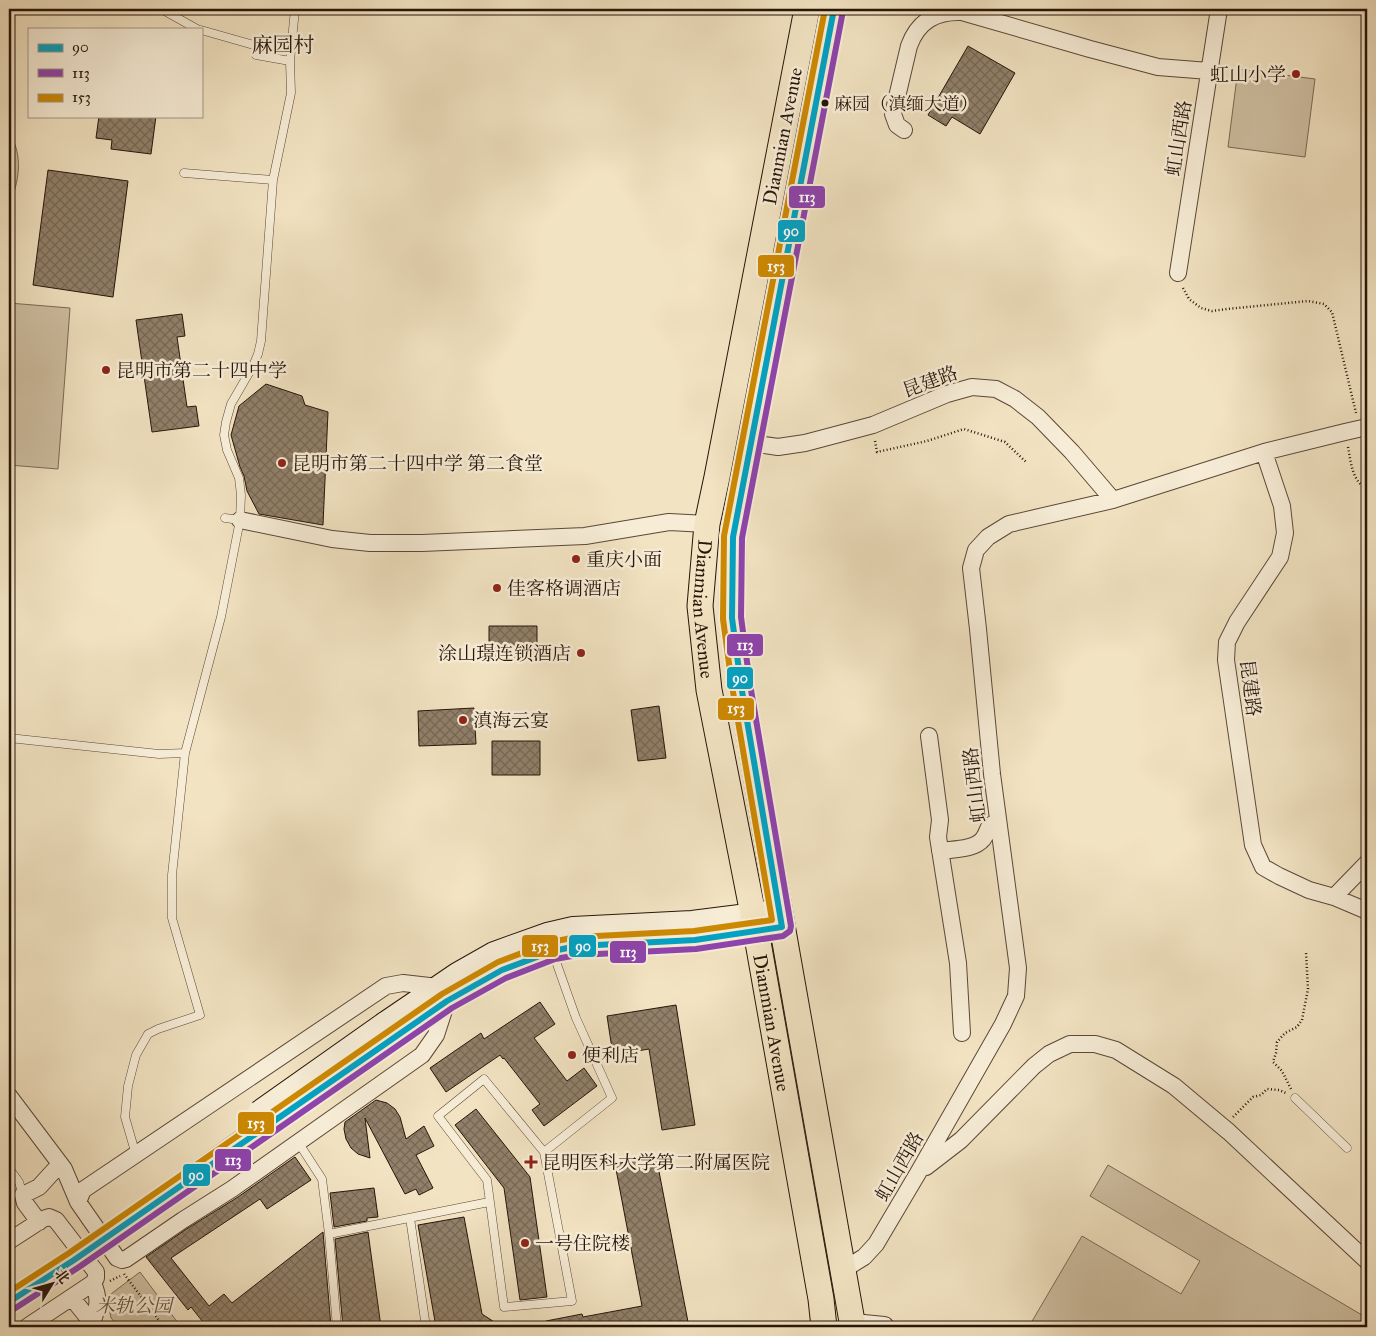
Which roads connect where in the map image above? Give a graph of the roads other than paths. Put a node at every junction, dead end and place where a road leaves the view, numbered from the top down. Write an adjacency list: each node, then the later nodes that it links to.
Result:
1 (87, 9): 2 (lane)
2 (110, 9)
3 (134, 9): 8 (lane)
4 (295, 9): 10 (lane)
5 (807, 9): 21 (main road, Dianmian Avenue)
6 (834, 9): 17 (main road, Dianmian Avenue)
7 (1219, 9): 11 (street, 虹山西路)
8 (195, 28)
9 (202, 30): 10 (lane)
10 (290, 61): 14 (lane)
11 (1209, 71): 12 (street); 15 (street, 虹山西路)
12 (904, 130)
13 (184, 173): 14 (lane)
14 (273, 180): 20 (lane)
15 (1178, 273)
16 (1355, 426): 18 (street, 虹山西路)
17 (750, 443): 19 (street, 昆建路); 30 (main road, Dianmian Avenue)
18 (1264, 452): 19 (street, 虹山西路); 28 (street, 昆建路)
19 (1113, 500): 25 (street, 虹山西路)
20 (233, 519): 21 (street); 24 (lane)
21 (707, 524): 31 (main road, Dianmian Avenue)
22 (929, 736): 26 (street)
23 (9, 738): 24 (lane)
24 (186, 753): 41 (lane)
25 (998, 821): 26 (street); 44 (street, 虹山西路)
26 (940, 851): 35 (street)
27 (1367, 863): 28 (street)
28 (1334, 897): 29 (street, 昆建路)
29 (1367, 911)
30 (781, 919): 31 (main road); 53 (main road, Dianmian Avenue)
31 (755, 922): 32 (main road); 33 (main road); 63 (main road, Dianmian Avenue)
32 (552, 951): 33 (main road); 40 (lane)
33 (442, 994): 34 (main road); 38 (street); 41 (street)
34 (390, 1030): 55 (main road, bridge); 57 (main road, bridge)
35 (962, 1033)
36 (9, 1096): 42 (street)
37 (1295, 1098): 39 (lane)
38 (298, 1142): 46 (street); 50 (lane)
39 (1347, 1148)
40 (544, 1152): 47 (lane); 47 (lane)
41 (136, 1155): 46 (street)
42 (60, 1164): 45 (street); 46 (street)
43 (9, 1168): 45 (lane)
44 (918, 1174): 52 (street); 53 (street, 虹山西路)
45 (23, 1195): 49 (street)
46 (78, 1202)
47 (489, 1202): 48 (lane)
48 (410, 1218): 50 (lane); 62 (lane)
49 (39, 1222): 51 (street); 54 (street)
50 (330, 1234): 61 (lane)
51 (11, 1236)
52 (1367, 1261)
53 (843, 1270): 59 (main road, Dianmian Avenue)
54 (93, 1283): 56 (street); 58 (street)
55 (9, 1285)
56 (72, 1298): 58 (street); 60 (street)
57 (9, 1302)
58 (94, 1325)
59 (853, 1325): 64 (street)
60 (26, 1327)
61 (337, 1327)
62 (426, 1327)
63 (824, 1327)
64 (884, 1327)

